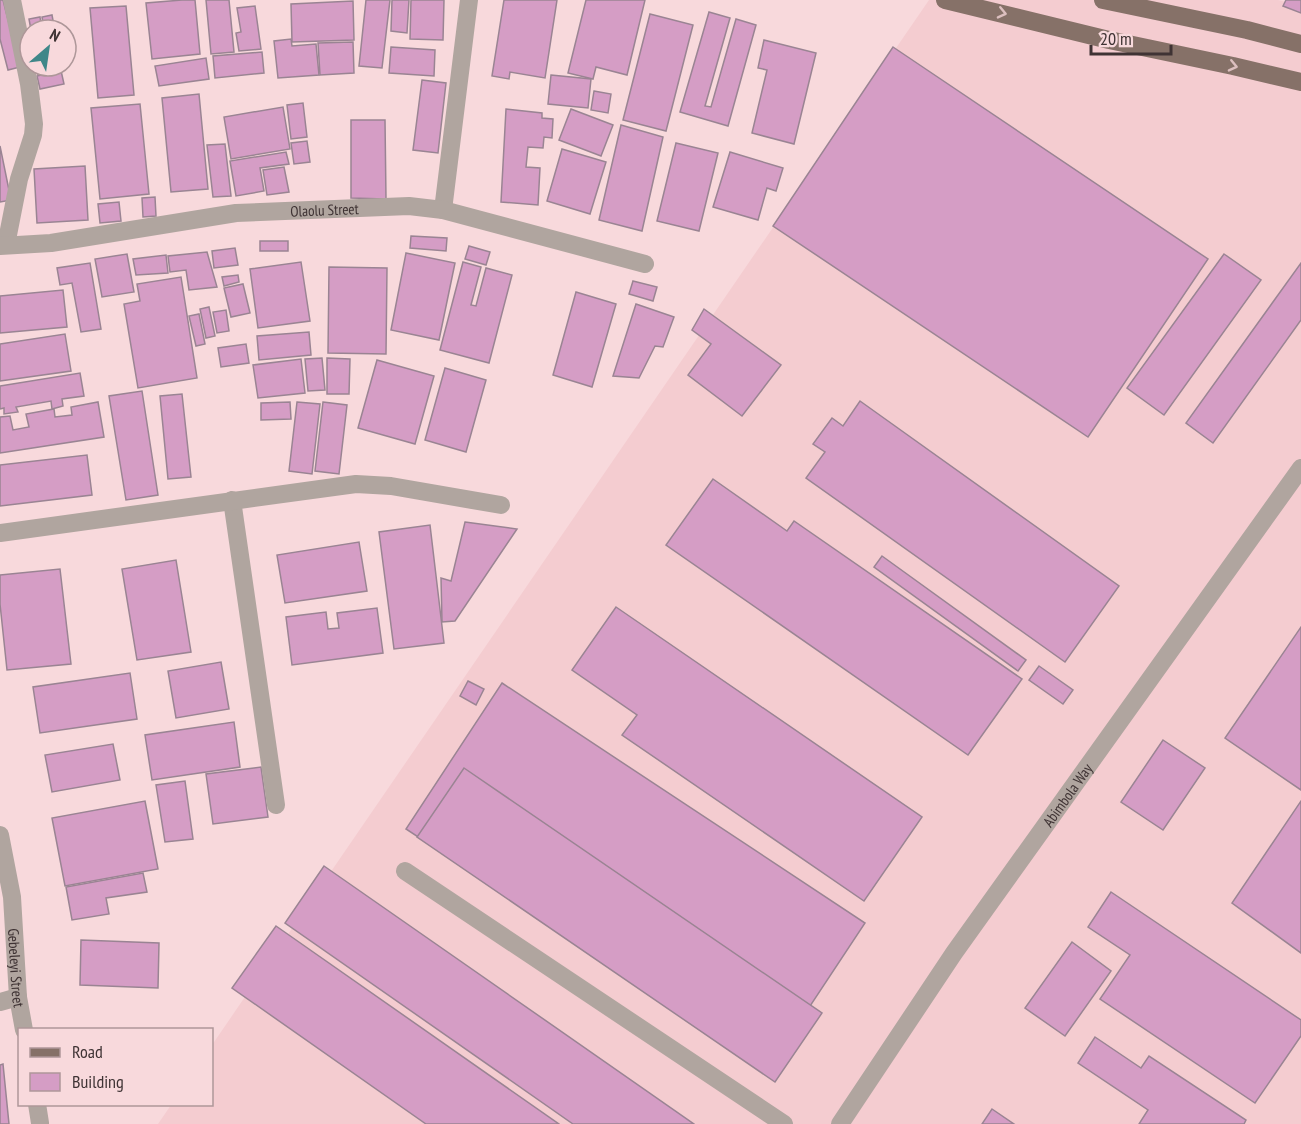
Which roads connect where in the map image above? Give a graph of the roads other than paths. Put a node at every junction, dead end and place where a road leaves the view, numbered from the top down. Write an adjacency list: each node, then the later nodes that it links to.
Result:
1 (12, 0): 8 (street)
2 (469, 0): 7 (street)
3 (945, 0): 6 (main road, one-way to 6)
4 (1103, 0): 5 (main road)
5 (1301, 44)
6 (1301, 82)
7 (443, 210): 8 (street, Olaolu Street); 9 (street, Olaolu Street)
8 (3, 246)
9 (645, 264)
10 (1301, 468): 23 (street, Abimbola Way)
11 (232, 500): 12 (street); 13 (street); 14 (street)
12 (501, 505)
13 (0, 533)
14 (276, 806)
15 (0, 835): 17 (street, Gebeleyi Street)
16 (405, 871): 22 (street)
17 (18, 997): 18 (street); 19 (street, Gebeleyi Street)
18 (0, 1002)
19 (24, 1028)
20 (37, 1106): 21 (street)
21 (40, 1123)
22 (784, 1124)
23 (840, 1124)

